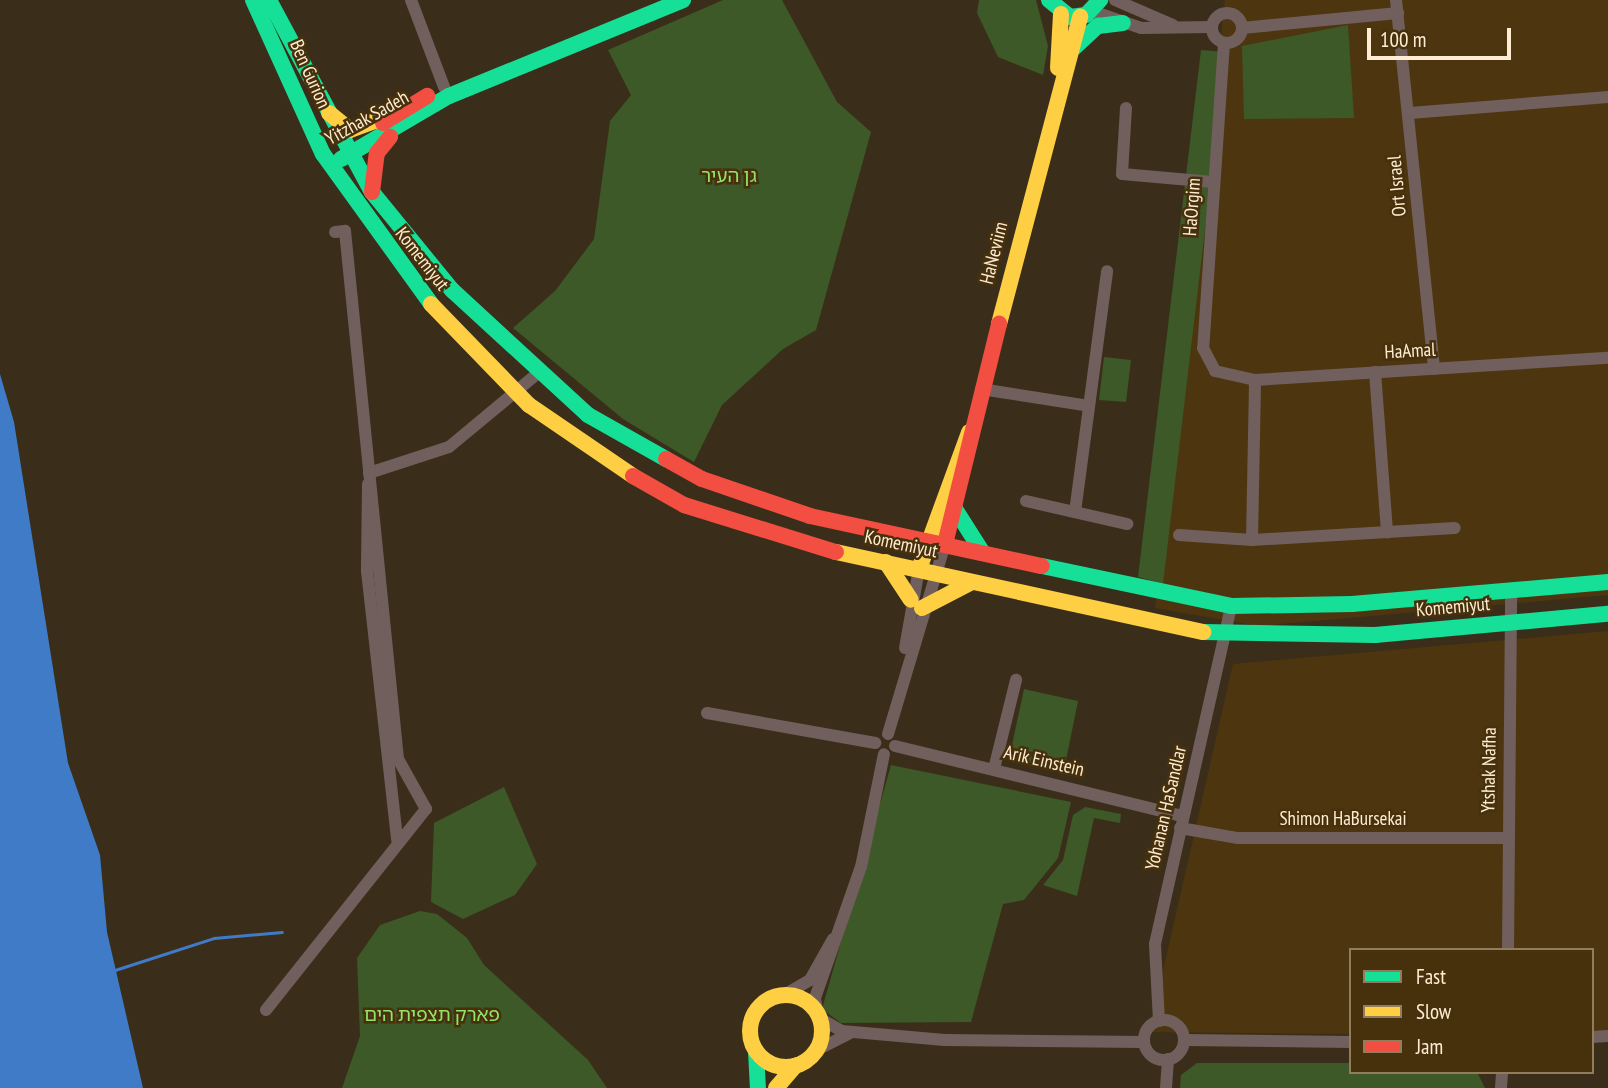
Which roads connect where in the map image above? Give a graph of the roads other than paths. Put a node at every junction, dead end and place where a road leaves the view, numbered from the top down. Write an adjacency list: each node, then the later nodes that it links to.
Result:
1 (253, 0): 26 (main road, Ben Gurion)
2 (269, 0): 19 (main road, Ben Gurion)
3 (411, 0): 18 (street)
4 (658, 0): 18 (main road, Yitzhak Sadeh)
5 (683, 0): 24 (main road, Yitzhak Sadeh)
6 (1049, 0): 11 (main road)
7 (1115, 0): 13 (street)
8 (1226, 6): 14 (street); 15 (street)
9 (1397, 6): 15 (street); 23 (street, Ort Israel)
10 (1091, 10): 11 (main road); 12 (street); 17 (main road, HaNeviim)
11 (1061, 15): 20 (main road, HaNeviim)
12 (1123, 23): 13 (street); 17 (main road)
13 (1183, 27): 14 (street)
14 (1211, 27): 16 (street)
15 (1242, 28): 16 (street)
16 (1224, 43): 27 (street, HaOrgim)
17 (1070, 52): 20 (main road, HaNeviim)
18 (444, 87): 24 (main road, Yitzhak Sadeh)
19 (311, 88): 24 (main road); 25 (main road, Ben Gurion)
20 (1057, 88): 37 (main road, HaNeviim)
21 (1608, 97): 23 (street)
22 (1126, 108): 27 (street)
23 (1410, 113): 32 (street, Ort Israel)
24 (401, 118): 25 (main road, Yitzhak Sadeh); 28 (main road)
25 (347, 152): 26 (main road, Yitzhak Sadeh); 28 (main road, Komemiyut)
26 (329, 164): 38 (main road, Komemiyut)
27 (1213, 182): 33 (street, HaOrgim)
28 (372, 192): 35 (main road, Komemiyut)
29 (335, 232): 41 (street)
30 (1107, 271): 39 (street)
31 (1608, 358): 32 (street, HaAmal)
32 (1434, 369): 34 (street, HaAmal)
33 (1215, 371): 36 (street, HaAmal)
34 (1375, 372): 36 (street, HaAmal); 48 (street)
35 (537, 373): 38 (street); 49 (main road, Komemiyut)
36 (1255, 380): 51 (street)
37 (981, 389): 39 (street); 40 (main road, HaNeviim)
38 (515, 393): 41 (street); 54 (main road, Komemiyut)
39 (1090, 406): 45 (street)
40 (972, 427): 43 (main road, HaNeviim); 44 (main road, HaNeviim)
41 (369, 473): 72 (street); 73 (street)
42 (1026, 501): 45 (street)
43 (955, 509): 52 (main road, HaNeviim); 53 (main road)
44 (938, 511): 49 (main road); 52 (main road, HaNeviim)
45 (1074, 512): 46 (street)
46 (1127, 524)
47 (1455, 528): 48 (street)
48 (1387, 533): 51 (street)
49 (899, 534): 52 (main road, Komemiyut)
50 (1179, 535): 51 (street)
51 (1252, 540)
52 (937, 542): 53 (main road, Komemiyut); 55 (main road, HaNeviim); 56 (street)
53 (983, 551): 61 (main road, Komemiyut)
54 (886, 562): 55 (main road, Komemiyut); 60 (main road)
55 (919, 569): 56 (main road, Komemiyut); 60 (street)
56 (937, 573): 57 (main road, Komemiyut); 60 (street)
57 (973, 582): 60 (main road); 64 (main road, Komemiyut)
58 (1608, 582): 59 (main road, Komemiyut)
59 (1511, 591): 61 (main road, Komemiyut); 63 (street, Ytshak Nafha)
60 (916, 604): 67 (street)
61 (1231, 606): 64 (street, Yohanan HaSandlar)
62 (1608, 614): 63 (main road, Komemiyut)
63 (1511, 623): 64 (main road, Komemiyut); 75 (street, Ytshak Nafha)
64 (1228, 636): 74 (street, Yohanan HaSandlar)
65 (1016, 680): 71 (street)
66 (707, 713): 68 (street)
67 (888, 734): 68 (street); 69 (street)
68 (875, 743): 70 (street)
69 (895, 746): 70 (street); 71 (street, Arik Einstein)
70 (884, 754): 77 (street)
71 (994, 769): 74 (street, Arik Einstein)
72 (393, 806): 73 (street); 76 (street)
73 (421, 819): 76 (street)
74 (1181, 822): 75 (street, Shimon HaBursekai); 82 (street, Yohanan HaSandlar)
75 (1506, 838): 78 (street, Ytshak Nafha)
76 (397, 840): 80 (street)
77 (850, 907): 79 (street); 81 (street)
78 (1508, 948)
79 (784, 995): 81 (main road); 88 (main road)
80 (266, 1010)
81 (819, 1015): 83 (street); 87 (main road)
82 (1159, 1021): 84 (street); 85 (street)
83 (851, 1033): 85 (street); 87 (street)
84 (1184, 1040): 86 (street); 89 (street)
85 (1144, 1042): 89 (street)
86 (1349, 1042)
87 (817, 1050): 90 (main road)
88 (756, 1051): 90 (main road); 91 (main road)
89 (1168, 1059): 93 (street)
90 (796, 1065): 92 (main road)
91 (758, 1088)
92 (776, 1088)
93 (1166, 1088)

